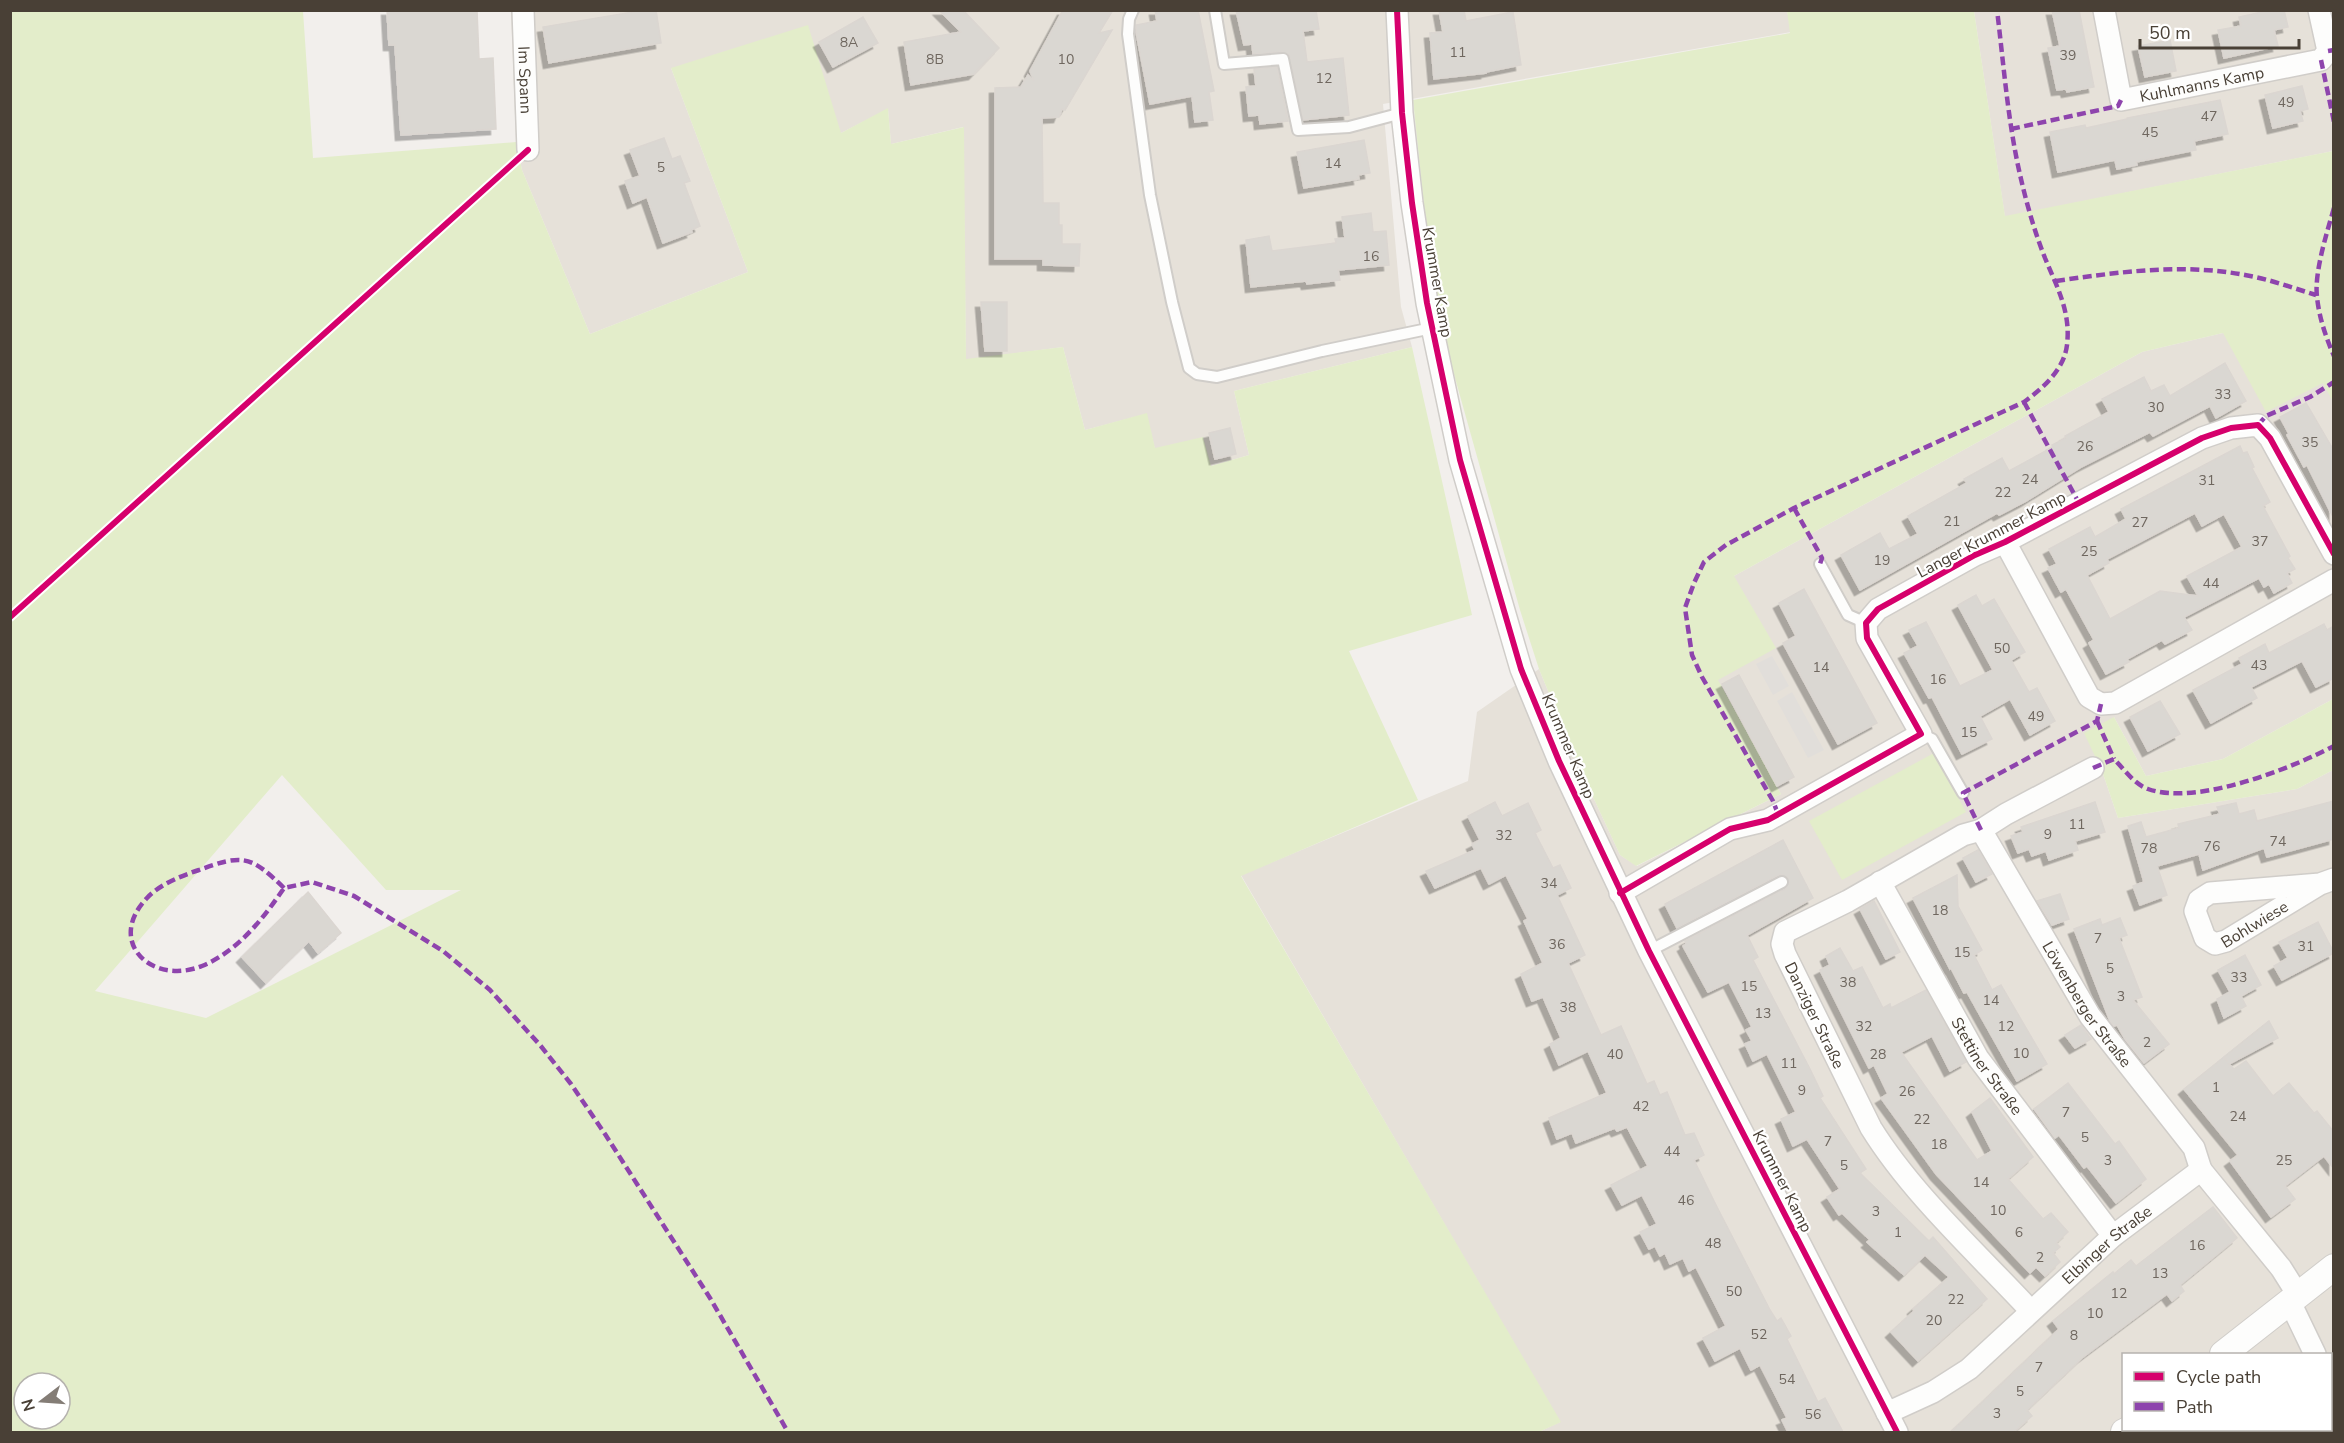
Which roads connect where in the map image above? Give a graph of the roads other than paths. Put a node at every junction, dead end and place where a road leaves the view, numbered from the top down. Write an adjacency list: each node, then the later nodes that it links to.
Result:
1 (523, 10): 8 (street, Im Spann)
2 (1133, 10): 9 (lane)
3 (1215, 10): 7 (lane)
4 (1398, 10): 7 (street, Krummer Kamp)
5 (2104, 10): 6 (street, Kuhlmanns Kamp)
6 (2319, 10)
7 (1402, 113): 9 (street, Krummer Kamp)
8 (528, 150)
9 (1432, 328): 22 (street, Krummer Kamp)
10 (2005, 542): 11 (street, Langer Krummer Kamp); 13 (street, Langer Krummer Kamp); 14 (street, Langer Krummer Kamp)
11 (2334, 554)
12 (1821, 564): 14 (lane)
13 (2334, 580)
14 (1866, 623): 15 (street)
15 (1921, 734): 17 (lane); 22 (street)
16 (2093, 768): 18 (street, Danziger Straße)
17 (1963, 793)
18 (1981, 830): 21 (street, Danziger Straße); 24 (street, Löwenberger Straße)
19 (2327, 881): 19 (street, Bohlwiese)
20 (1782, 882): 23 (lane)
21 (1880, 882): 25 (street, Stettiner Straße); 28 (street, Danziger Straße)
22 (1620, 893): 23 (street, Krummer Kamp)
23 (1649, 951): 31 (street, Krummer Kamp)
24 (2201, 1170): 25 (street, Elbinger Straße); 27 (street)
25 (2113, 1236): 28 (street, Elbinger Straße)
26 (2334, 1267): 27 (street)
27 (2294, 1299): 29 (street); 30 (street)
28 (2031, 1310): 31 (street, Elbinger Straße)
29 (2224, 1353)
30 (2315, 1353)
31 (1887, 1413): 32 (street, Krummer Kamp)
32 (1897, 1432)

